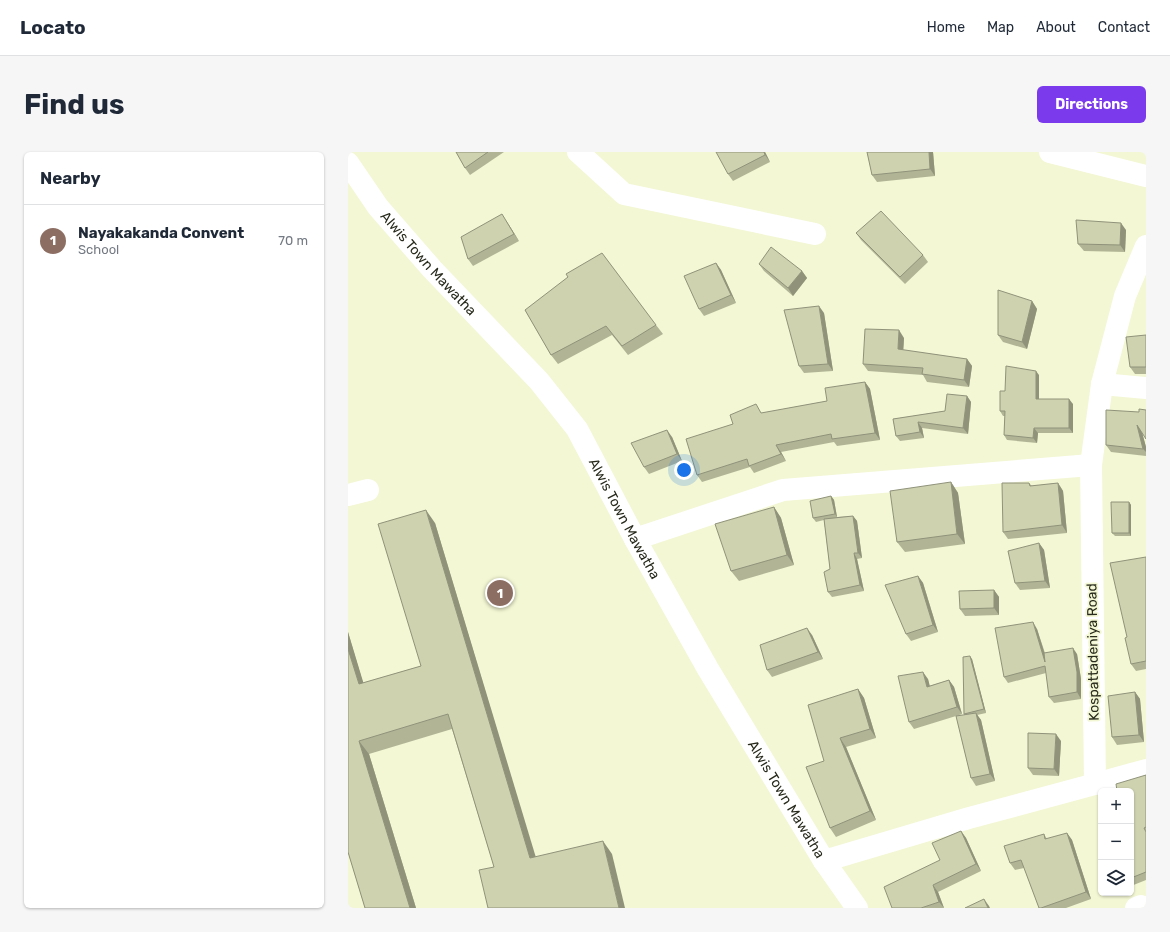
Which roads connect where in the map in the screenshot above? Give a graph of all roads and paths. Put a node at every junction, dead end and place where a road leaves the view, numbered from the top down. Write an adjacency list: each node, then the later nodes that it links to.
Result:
1 (578, 152): 5 (street)
2 (1050, 152): 4 (street)
3 (348, 163): 10 (street, Alwis Town Mawatha)
4 (1146, 176)
5 (815, 234)
6 (1146, 246): 7 (street, Kospattadeniya Road)
7 (1102, 384): 8 (street); 9 (street, Kospattadeniya Road)
8 (1146, 388)
9 (1091, 465): 10 (street); 12 (street, Kospattadeniya Road)
10 (635, 538): 13 (street, Alwis Town Mawatha)
11 (1146, 770): 12 (street)
12 (1095, 784): 13 (street)
13 (824, 862): 14 (street, Alwis Town Mawatha)
14 (857, 908)

